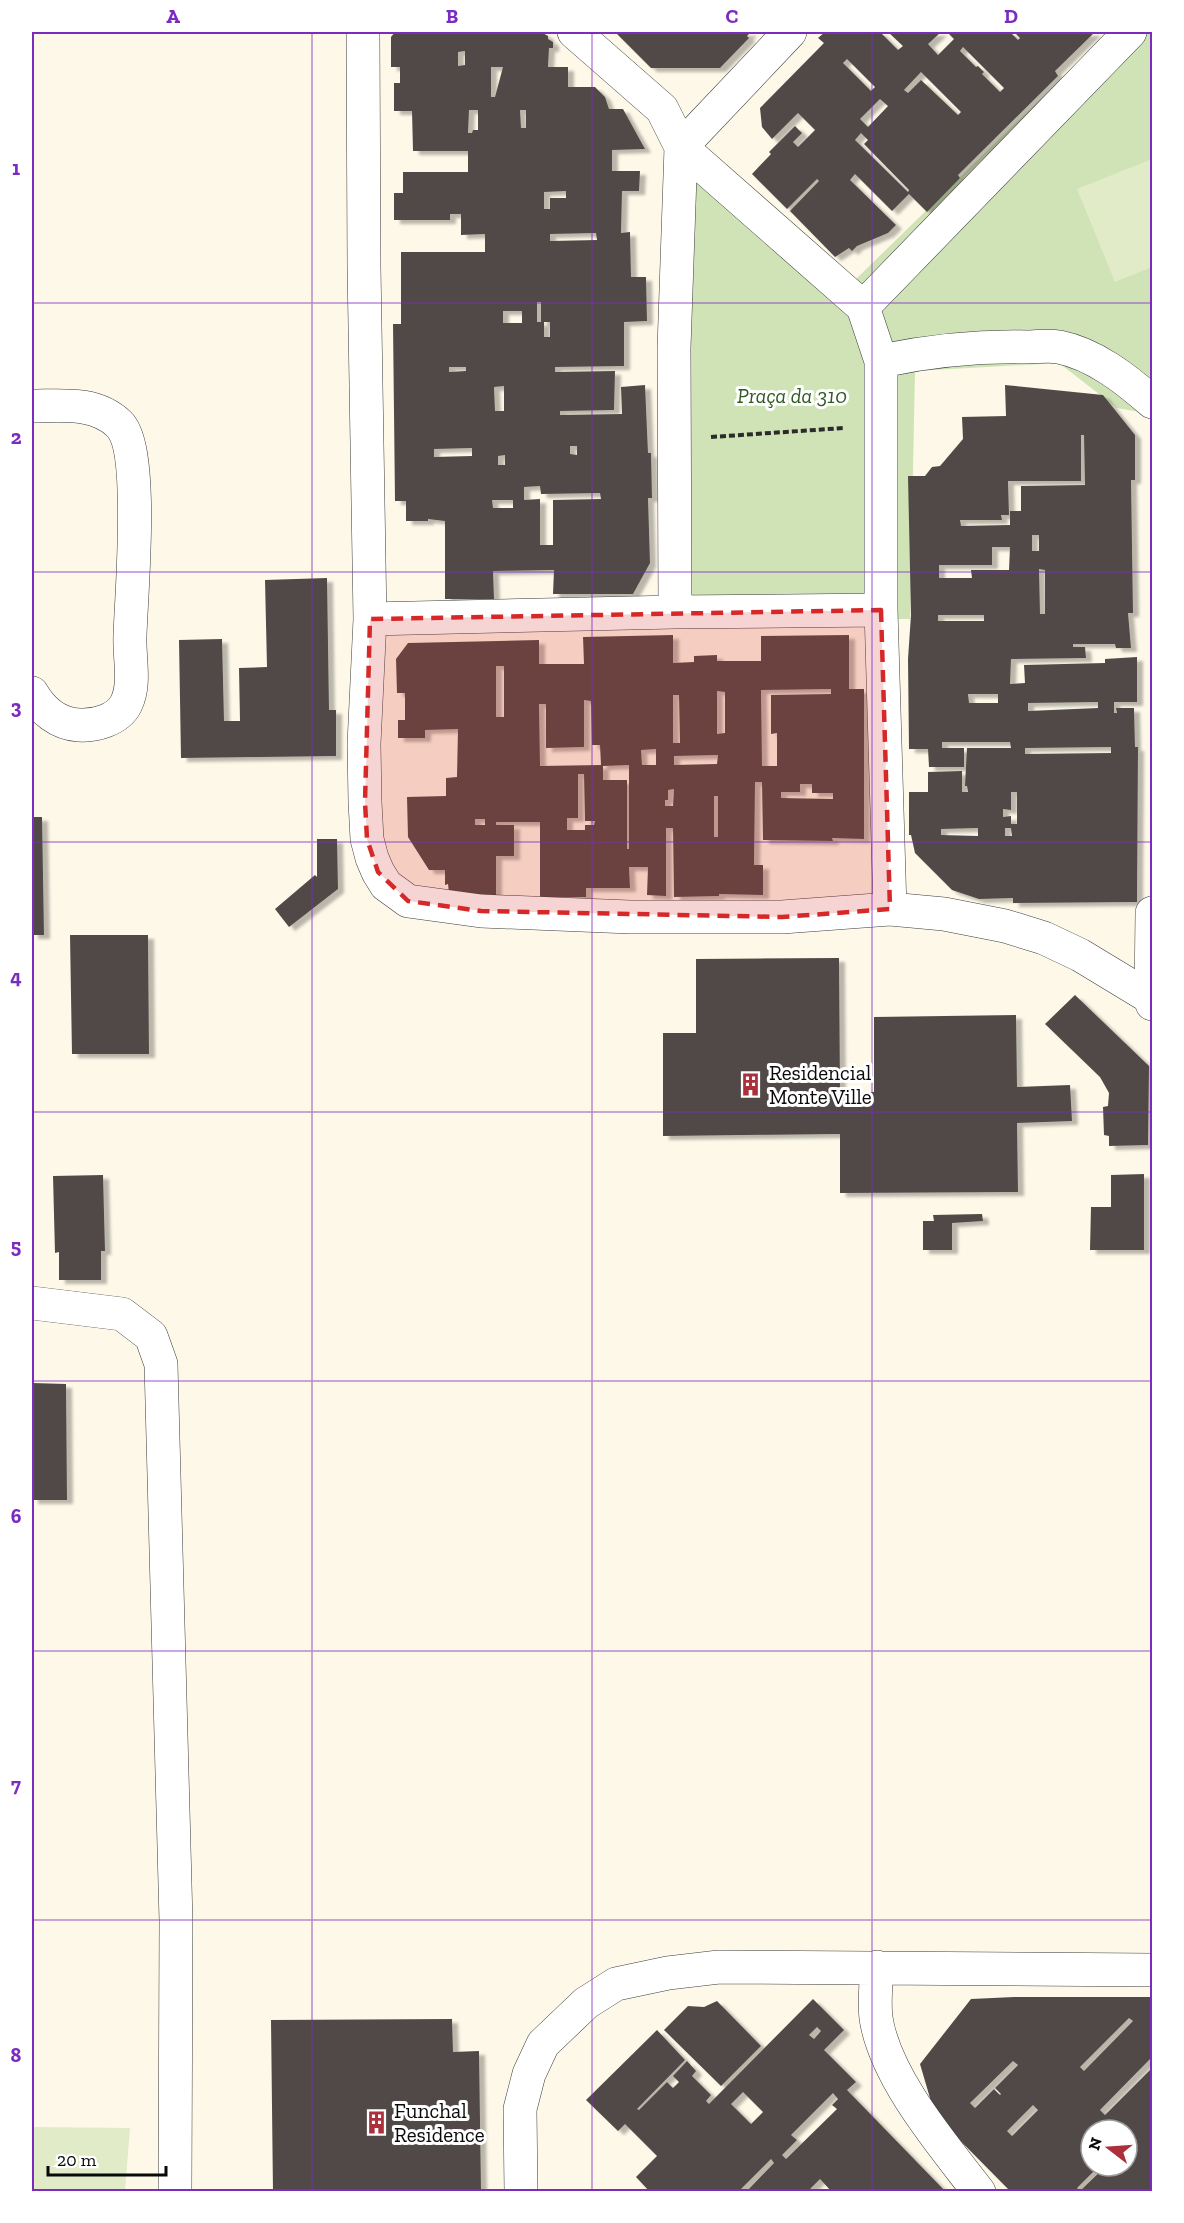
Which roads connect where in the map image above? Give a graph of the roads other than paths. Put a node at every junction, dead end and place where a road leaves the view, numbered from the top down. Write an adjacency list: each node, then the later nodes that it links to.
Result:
1 (363, 32): 12 (street)
2 (574, 32): 5 (street)
3 (790, 32): 5 (street)
4 (1130, 32): 6 (street)
5 (681, 147): 6 (street); 11 (street)
6 (863, 307): 7 (street)
7 (881, 361): 8 (street); 10 (street)
8 (1152, 402)
9 (32, 406): 13 (street)
10 (881, 610): 11 (street); 14 (street)
11 (675, 612): 12 (street)
12 (370, 619): 14 (street)
13 (32, 693)
14 (890, 909): 16 (street)
15 (1152, 913): 16 (street)
16 (1152, 1001)
17 (32, 1303): 20 (street)
18 (877, 1967): 19 (street); 21 (street); 22 (street)
19 (1152, 1970)
20 (175, 2192)
21 (521, 2192)
22 (979, 2192)

